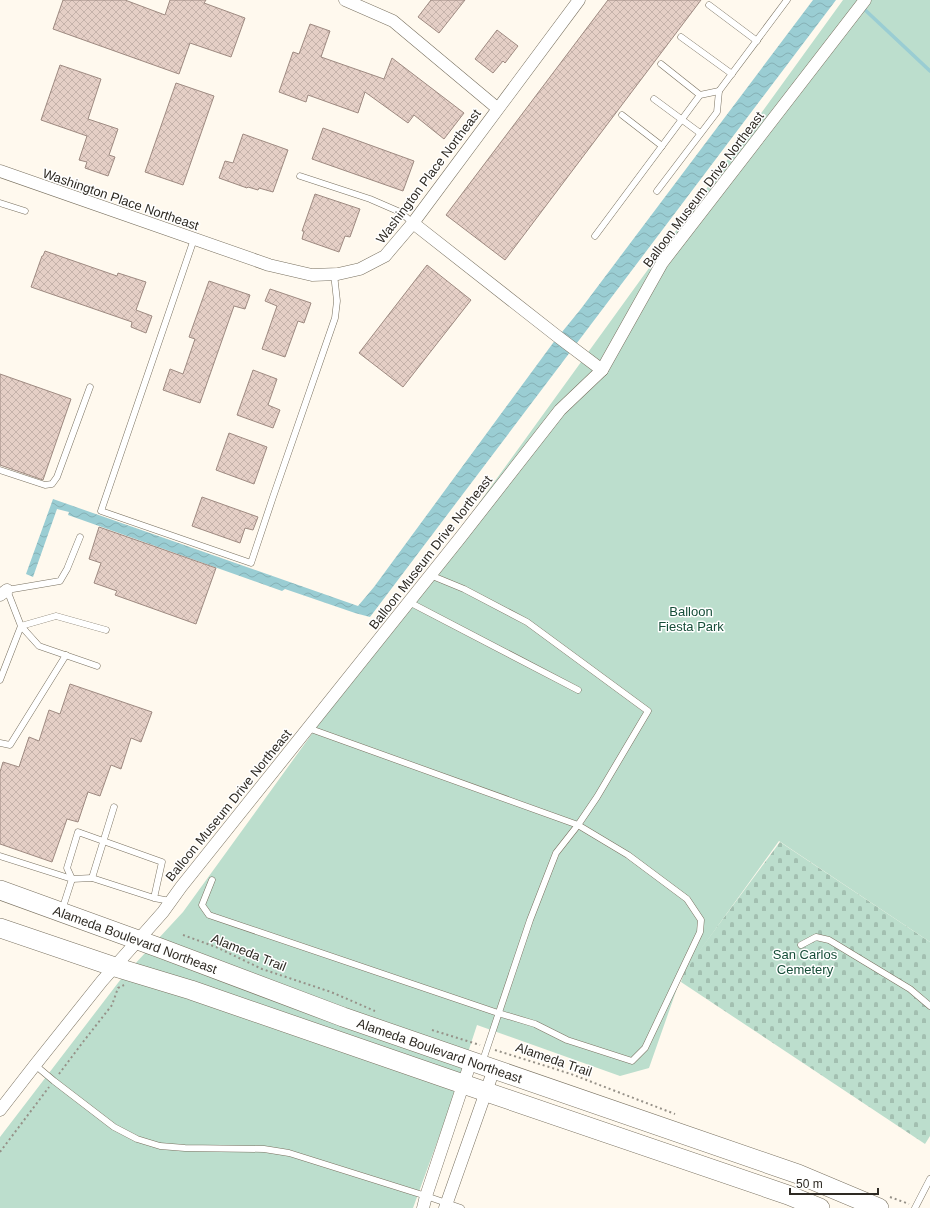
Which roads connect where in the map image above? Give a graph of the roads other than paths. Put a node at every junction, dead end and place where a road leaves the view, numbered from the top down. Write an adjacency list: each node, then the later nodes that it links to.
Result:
1 (345, 0): 13 (street)
2 (579, 0): 13 (street, Washington Place Northeast)
3 (787, 0): 7 (lane)
4 (866, 0): 27 (street, Balloon Museum Drive Northeast)
5 (709, 5): 7 (lane)
6 (681, 37): 9 (lane)
7 (757, 41): 9 (lane)
8 (661, 64): 11 (lane)
9 (732, 74): 10 (lane)
10 (719, 91): 11 (lane); 16 (lane)
11 (700, 95): 15 (lane)
12 (654, 99): 15 (lane)
13 (497, 108): 23 (street, Washington Place Northeast)
14 (622, 115): 17 (lane)
15 (682, 119): 16 (lane); 17 (lane)
16 (700, 133): 20 (lane)
17 (662, 146): 24 (lane)
18 (0, 171): 25 (street, Washington Place Northeast)
19 (300, 176): 23 (lane)
20 (657, 191)
21 (0, 203): 22 (lane)
22 (24, 211)
23 (413, 223): 26 (street, Washington Place Northeast); 27 (street)
24 (595, 236)
25 (194, 239): 26 (street, Washington Place Northeast); 26 (lane)
26 (334, 274)
27 (602, 370): 31 (street, Balloon Museum Drive Northeast)
28 (90, 387): 29 (lane)
29 (0, 470)
30 (80, 537): 32 (lane)
31 (430, 575): 33 (street, Balloon Museum Drive Northeast); 43 (lane)
32 (4, 593): 34 (lane)
33 (409, 602): 39 (lane); 40 (street, Balloon Museum Drive Northeast)
34 (21, 626): 35 (lane); 36 (lane); 38 (lane)
35 (106, 630)
36 (66, 655): 37 (lane); 41 (lane)
37 (97, 666)
38 (0, 680)
39 (578, 690)
40 (308, 728): 43 (lane); 51 (street, Balloon Museum Drive Northeast)
41 (0, 743)
42 (114, 807): 44 (lane)
43 (578, 825): 58 (lane); 58 (lane)
44 (103, 841): 46 (lane); 47 (lane); 50 (lane)
45 (0, 856): 47 (lane)
46 (92, 878): 47 (lane); 50 (lane)
47 (72, 879): 52 (lane)
48 (212, 880): 58 (lane)
49 (0, 890): 52 (main road, Alameda Boulevard Northeast)
50 (154, 898): 51 (lane)
51 (170, 901): 54 (street, Balloon Museum Drive Northeast)
52 (61, 912): 54 (main road, Alameda Boulevard Northeast)
53 (0, 928): 56 (main road, Alameda Boulevard Northeast)
54 (138, 940): 56 (street, Balloon Museum Drive Northeast); 59 (main road, Alameda Boulevard Northeast)
55 (801, 945): 57 (lane)
56 (115, 966): 60 (street, Balloon Museum Drive Northeast); 61 (main road, Alameda Boulevard Northeast)
57 (930, 1006)
58 (498, 1013): 59 (lane)
59 (483, 1060): 61 (street); 62 (street); 66 (main road, Alameda Boulevard Northeast)
60 (35, 1065): 63 (street, Balloon Museum Drive Northeast); 65 (lane)
61 (463, 1084): 62 (main road, Alameda Boulevard Northeast); 65 (street)
62 (486, 1092): 67 (street); 70 (main road, Alameda Boulevard Northeast)
63 (0, 1110)
64 (930, 1180): 71 (lane)
65 (426, 1196): 67 (lane); 68 (street)
66 (882, 1202)
67 (446, 1205): 69 (lane)
68 (423, 1208)
69 (461, 1208)
70 (820, 1208)
71 (916, 1208)

